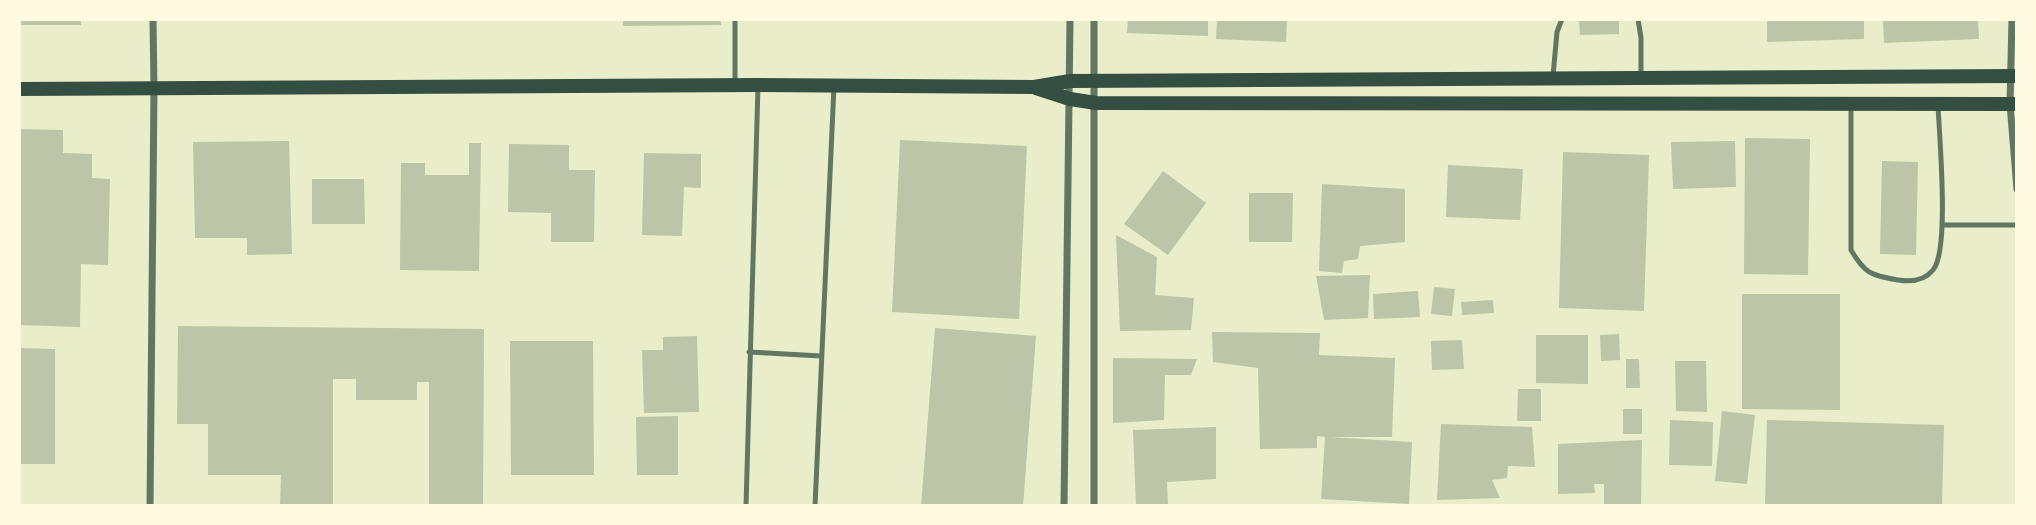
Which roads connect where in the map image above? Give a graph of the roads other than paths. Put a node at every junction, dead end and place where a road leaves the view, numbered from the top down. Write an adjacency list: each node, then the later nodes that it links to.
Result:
1 (153, 19): 18 (street)
2 (735, 19): 13 (lane)
3 (1070, 19): 11 (street)
4 (1094, 19): 12 (street)
5 (1562, 19): 10 (lane)
6 (1638, 19): 9 (lane)
7 (2011, 19): 8 (street)
8 (2014, 76): 9 (main road); 23 (street)
9 (1640, 78): 10 (main road)
10 (1552, 79): 12 (main road)
11 (1070, 81): 12 (main road); 16 (main road); 19 (street)
12 (1095, 82): 20 (street)
13 (736, 85): 14 (main road); 18 (main road)
14 (758, 85): 15 (main road); 27 (lane)
15 (834, 86): 16 (main road); 28 (lane)
16 (1034, 87): 19 (main road)
17 (19, 89): 18 (main road)
18 (154, 89): 29 (street)
19 (1070, 99): 20 (main road); 32 (street)
20 (1096, 103): 21 (main road); 33 (street)
21 (1851, 103): 22 (main road); 25 (lane)
22 (1938, 103): 23 (main road); 25 (lane)
23 (2013, 104): 24 (street)
24 (2017, 189)
25 (1943, 225): 26 (lane)
26 (2017, 226)
27 (749, 352): 28 (lane); 30 (lane)
28 (821, 356): 31 (lane)
29 (150, 506)
30 (746, 506)
31 (815, 506)
32 (1064, 506)
33 (1094, 506)

